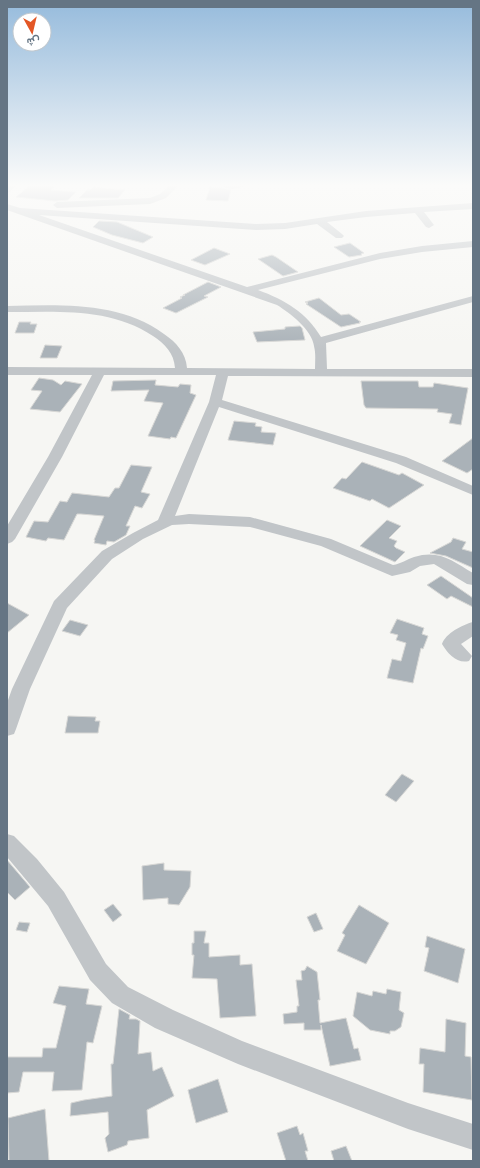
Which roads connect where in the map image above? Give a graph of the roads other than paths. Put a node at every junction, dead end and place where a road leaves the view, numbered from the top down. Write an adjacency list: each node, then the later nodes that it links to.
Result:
1 (104, 241): 3 (street)
2 (473, 244): 3 (street)
3 (247, 290): 6 (street)
4 (473, 299): 6 (street)
5 (7, 309): 9 (street)
6 (319, 343): 11 (street)
7 (7, 371): 8 (street)
8 (100, 372): 9 (street); 18 (street)
9 (181, 372): 10 (street)
10 (223, 372): 11 (street); 15 (street)
11 (321, 372): 12 (street)
12 (460, 373): 13 (street); 14 (street)
13 (473, 373)
14 (473, 380)
15 (215, 402): 16 (street); 17 (street)
16 (473, 491)
17 (164, 524): 19 (street); 22 (street)
18 (7, 539)
19 (473, 580)
20 (473, 628): 21 (street)
21 (463, 656)
22 (7, 729)
23 (7, 843): 24 (street)
24 (473, 1137)

